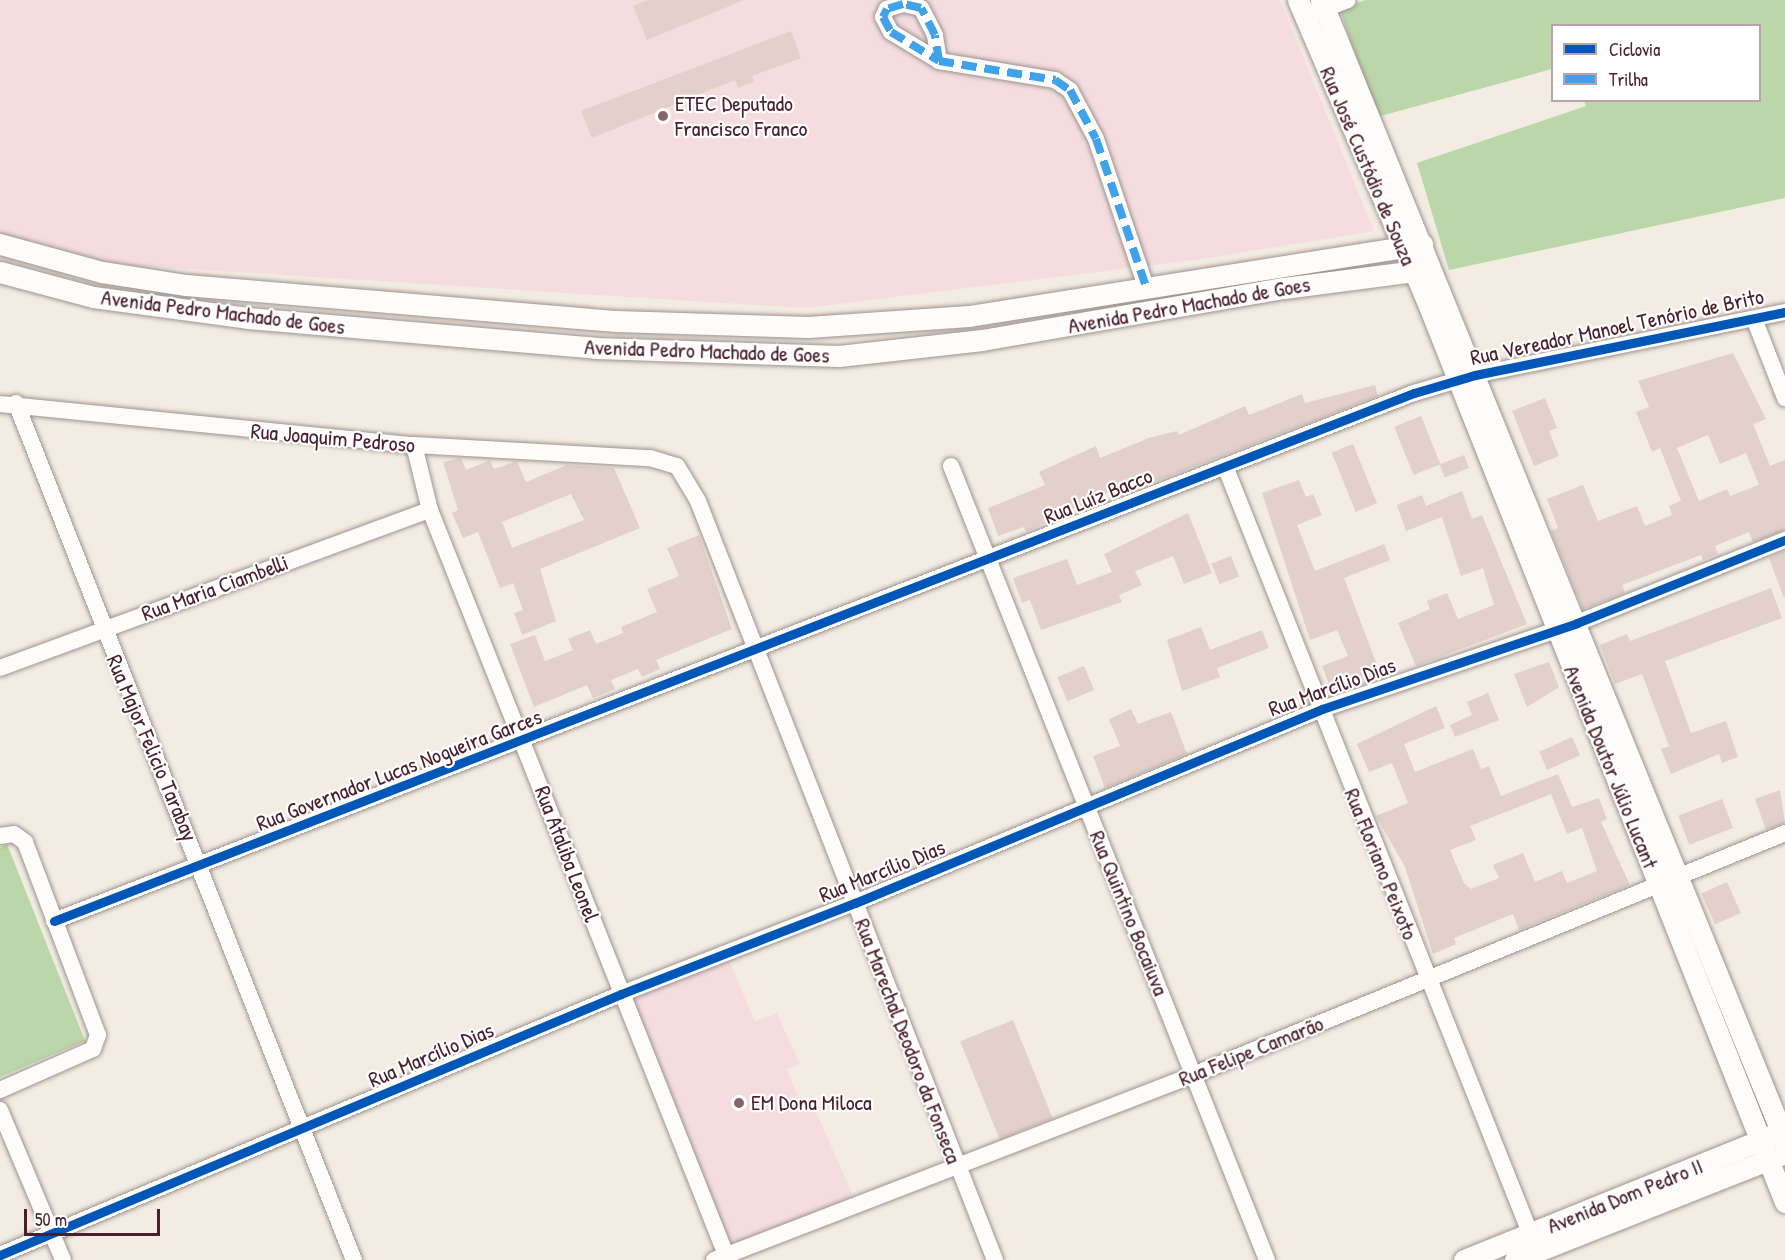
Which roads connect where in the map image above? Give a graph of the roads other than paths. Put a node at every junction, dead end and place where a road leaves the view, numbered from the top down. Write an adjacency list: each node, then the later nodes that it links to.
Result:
1 (1348, 0): 2 (street)
2 (1323, 5): 3 (street); 6 (street, Rua José Custódio de Souza)
3 (1301, 8): 6 (street, Rua José Custódio de Souza)
4 (939, 61): 9 (street)
5 (0, 244): 9 (street, Avenida Pedro Machado de Goes)
6 (1413, 246): 7 (street, Rua José Custódio de Souza); 9 (street, Avenida Pedro Machado de Goes)
7 (1422, 270): 8 (street, Avenida Pedro Machado de Goes); 12 (street, Rua José Custódio de Souza)
8 (0, 272)
9 (1148, 290)
10 (1785, 312): 11 (street, Rua Vereador Manoel Tenório de Brito)
11 (1755, 321): 13 (street, Rua Vereador Manoel Tenório de Brito); 14 (street)
12 (1445, 329): 13 (street, Avenida Doutor Júlio Lucant)
13 (1465, 378): 19 (street, Rua Luíz Bacco); 23 (street, Avenida Doutor Júlio Lucant); 25 (street, Avenida Doutor Júlio Lucant)
14 (1785, 398)
15 (8, 403): 16 (street, Rua Joaquim Pedroso); 24 (street, Rua Major Felicio Tarabay)
16 (414, 445): 17 (street, Rua Joaquim Pedroso); 20 (street, Rua Ataliba Leonel)
17 (668, 461): 26 (street, Rua Marechal Deodoro da Fonseca)
18 (951, 466): 22 (street, Rua Quintino Bocaiuva)
19 (1225, 466): 22 (street, Rua Luíz Bacco); 28 (street, Rua Floriano Peixoto)
20 (430, 510): 24 (street, Rua Maria Ciambelli); 29 (street, Rua Ataliba Leonel)
21 (1785, 540): 23 (street, Rua Marcílio Dias)
22 (990, 560): 26 (street, Rua Luíz Bacco); 30 (street, Rua Quintino Bocaiuva)
23 (1577, 622): 25 (street, Rua Marcílio Dias); 34 (street, Avenida Doutor Júlio Lucant)
24 (102, 629): 27 (street, Rua Maria Ciambelli); 33 (street, Rua Major Felicio Tarabay)
25 (1556, 629): 28 (street, Rua Marcílio Dias); 34 (street, Avenida Doutor Júlio Lucant)
26 (757, 650): 29 (street, Rua Governador Lucas Nogueira Garces); 35 (street, Rua Marechal Deodoro da Fonseca)
27 (0, 668)
28 (1322, 710): 30 (street, Rua Marcílio Dias); 37 (street, Rua Floriano Peixoto)
29 (525, 742): 33 (street, Rua Governador Lucas Nogueira Garces); 38 (street, Rua Ataliba Leonel)
30 (1088, 809): 35 (street, Rua Marcílio Dias); 41 (street, Rua Quintino Bocaiuva)
31 (1785, 833): 34 (street, Rua Felipe Camarão)
32 (0, 836): 36 (street)
33 (202, 867): 36 (street, Rua Governador Lucas Nogueira Garces); 44 (street, Rua Major Felicio Tarabay)
34 (1666, 881): 37 (street, Rua Felipe Camarão); 39 (street, Avenida Doutor Júlio Lucant); 40 (street, Avenida Doutor Júlio Lucant)
35 (855, 903): 38 (street, Rua Marcílio Dias); 47 (street, Rua Marechal Deodoro da Fonseca)
36 (54, 921): 42 (street)
37 (1427, 979): 41 (street, Rua Felipe Camarão); 50 (street, Rua Floriano Peixoto)
38 (621, 994): 44 (street, Rua Marcílio Dias); 52 (street, Rua Ataliba Leonel)
39 (1728, 1006): 40 (street); 45 (street, Avenida Doutor Júlio Lucant)
40 (1709, 1015): 46 (street, Avenida Doutor Júlio Lucant)
41 (1193, 1075): 47 (street, Rua Felipe Camarão); 56 (street, Rua Quintino Bocaiuva)
42 (0, 1090)
43 (0, 1110): 49 (street)
44 (303, 1132): 49 (street, Rua Marcílio Dias); 54 (street, Rua Major Felicio Tarabay)
45 (1784, 1134): 46 (street, Avenida Dom Pedro II)
46 (1771, 1152): 48 (street, Avenida Doutor Júlio Lucant); 50 (street, Avenida Dom Pedro II)
47 (956, 1165): 52 (street, Rua Felipe Camarão); 55 (street, Rua Marechal Deodoro da Fonseca)
48 (1785, 1202)
49 (54, 1235): 51 (street, Rua Marcílio Dias); 53 (street)
50 (1536, 1248): 57 (street, Avenida Dom Pedro II); 58 (street, Avenida Dom Pedro II)
51 (0, 1255)
52 (722, 1258)
53 (63, 1260)
54 (354, 1260)
55 (995, 1260)
56 (1267, 1260)
57 (1464, 1260)
58 (1515, 1260)

